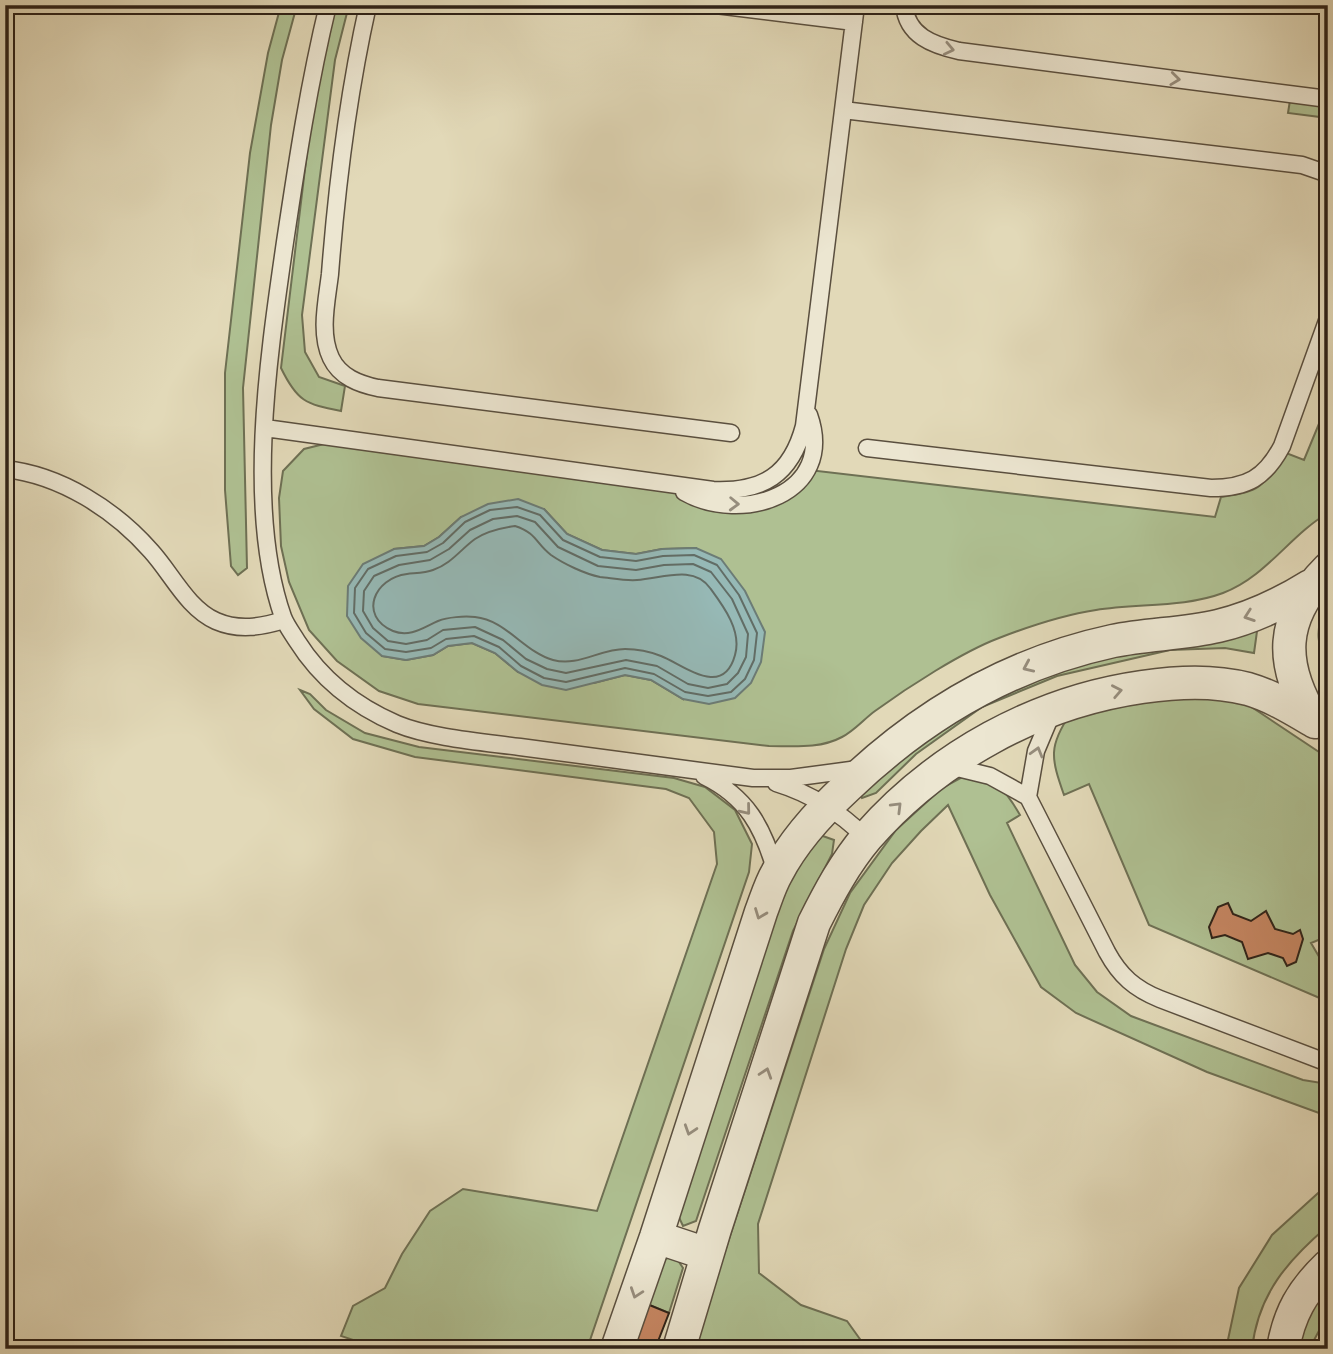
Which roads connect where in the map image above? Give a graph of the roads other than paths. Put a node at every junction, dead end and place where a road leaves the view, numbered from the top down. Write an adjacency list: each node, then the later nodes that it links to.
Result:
1 (328, 5): 10 (lane)
2 (368, 5): 11 (lane)
3 (716, 5): 5 (lane)
4 (904, 5): 6 (lane, one-way to 6)
5 (855, 13): 7 (lane)
6 (1328, 99)
7 (843, 110): 8 (lane); 10 (lane)
8 (1328, 174)
9 (1328, 318): 12 (lane)
10 (265, 428): 15 (lane)
11 (731, 433)
12 (867, 448)
13 (5, 469): 15 (lane)
14 (1319, 578): 17 (street); 19 (street, one-way to 19)
15 (284, 620): 20 (lane)
16 (1054, 709): 17 (street, one-way to 17); 18 (street); 22 (lane, one-way to 16)
17 (1321, 727)
18 (946, 766): 22 (lane); 24 (street, one-way to 18)
19 (867, 768): 21 (lane); 23 (street)
20 (692, 770): 21 (lane); 25 (lane, one-way to 25)
21 (753, 778): 23 (lane)
22 (1028, 797): 26 (lane)
23 (828, 805): 24 (lane); 25 (street)
24 (866, 838): 28 (street, one-way to 24)
25 (776, 873): 27 (street, one-way to 27)
26 (1328, 1063)
27 (656, 1237): 28 (street); 30 (street, one-way to 30)
28 (707, 1254): 31 (street)
29 (1328, 1266): 32 (street)
30 (617, 1349)
31 (679, 1349)
32 (1283, 1349)

